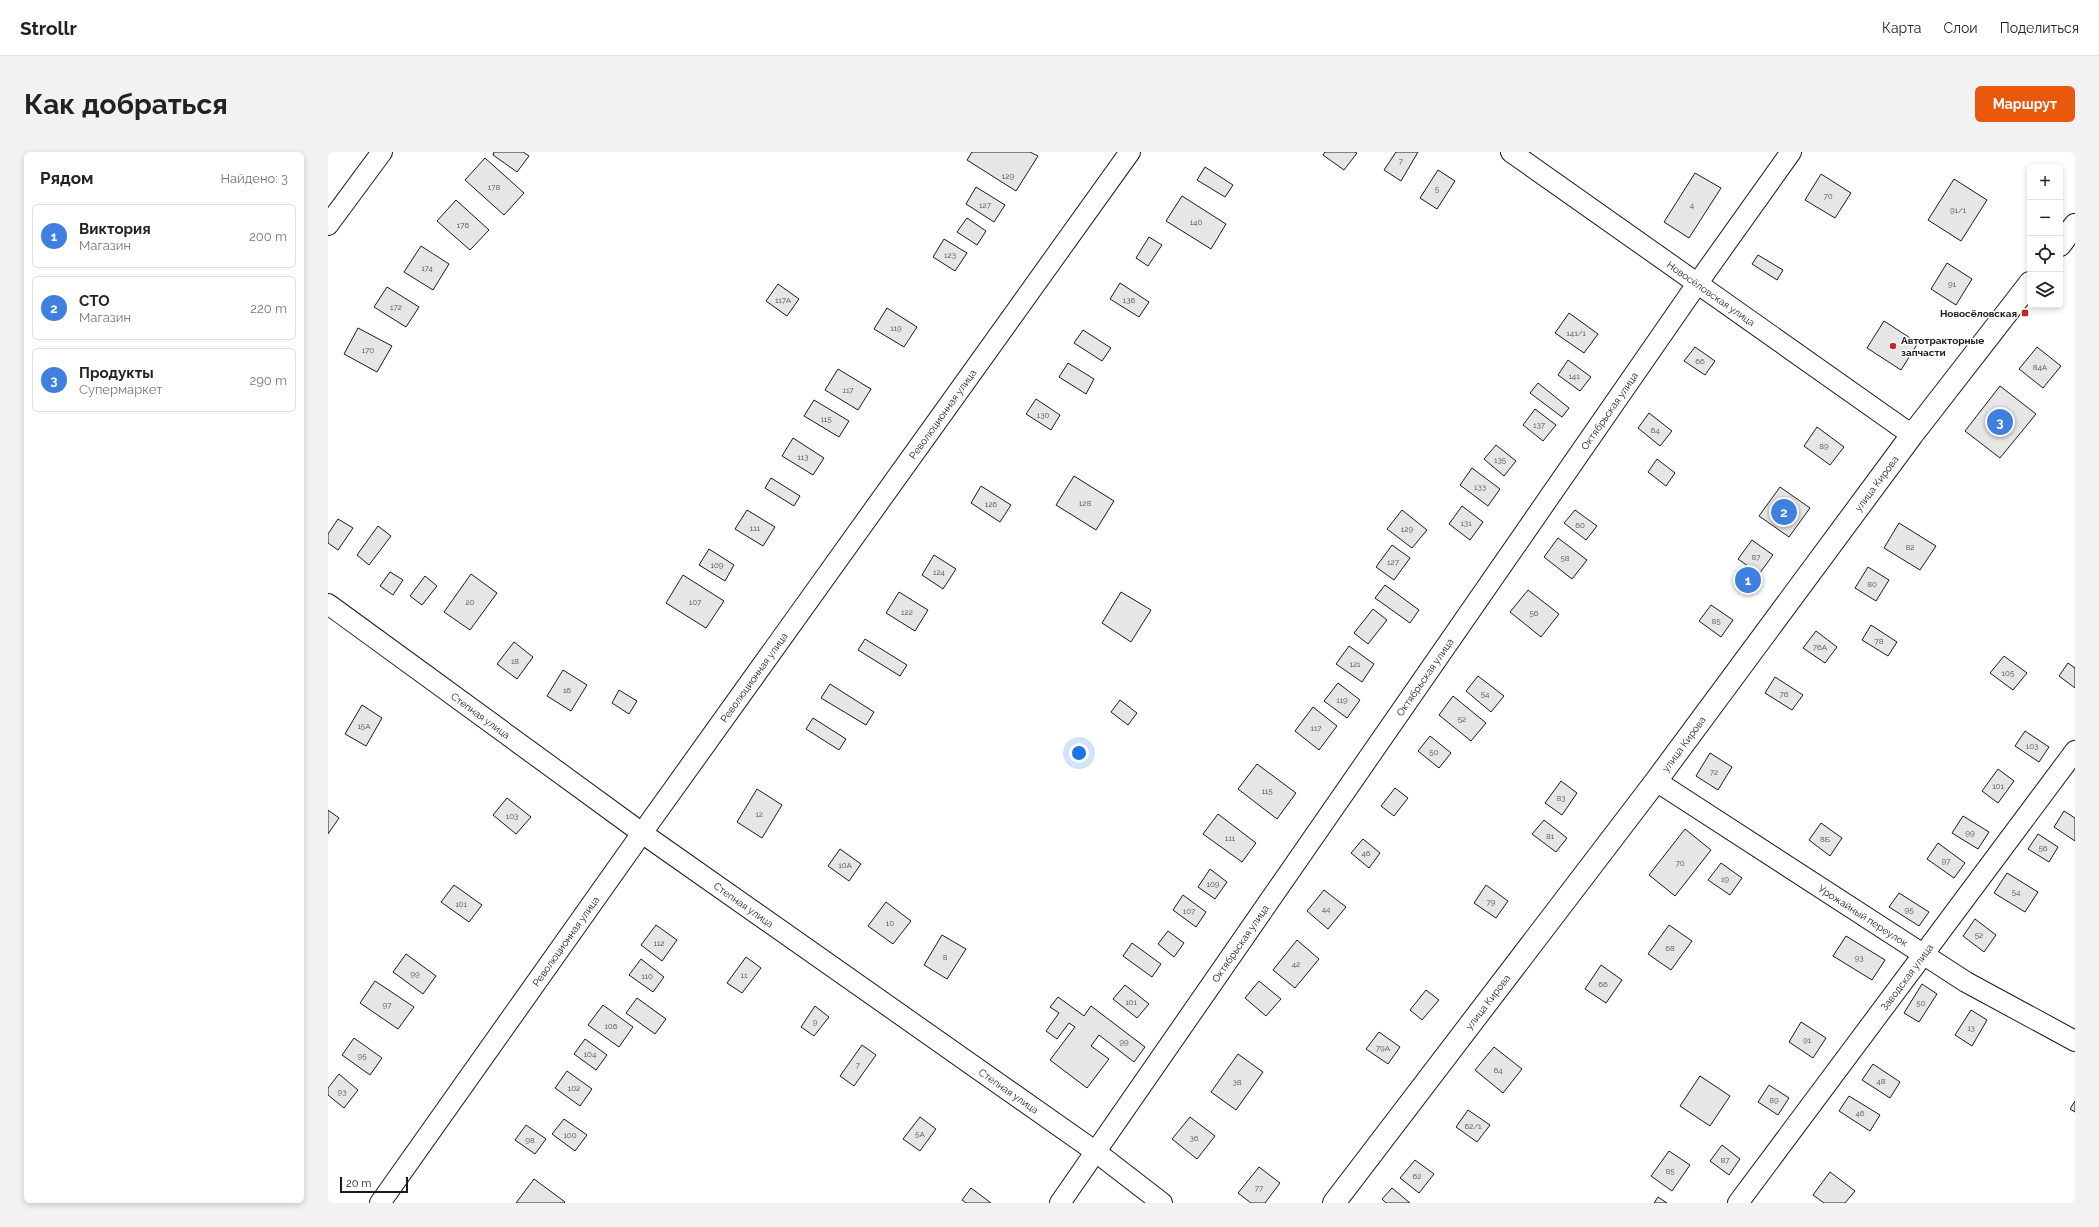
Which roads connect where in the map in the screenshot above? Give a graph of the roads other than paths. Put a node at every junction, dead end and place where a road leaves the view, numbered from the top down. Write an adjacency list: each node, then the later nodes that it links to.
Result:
1 (382, 152): 5 (street)
2 (1130, 152): 14 (street, Революционная улица)
3 (1511, 152): 8 (street, Новосёловская улица)
4 (1791, 152): 8 (street, Октябрьская улица)
5 (328, 225)
6 (2075, 225): 7 (street)
7 (2063, 241)
8 (1697, 284): 10 (street, Новосёловская улица); 17 (street, Октябрьская улица)
9 (2027, 287): 10 (street, улица Кирова)
10 (1912, 435): 13 (street, улица Кирова)
11 (328, 604): 14 (street, Степная улица)
12 (2075, 751): 15 (street, Заводская улица)
13 (1656, 782): 15 (street, Урожайный переулок); 21 (street, улица Кирова)
14 (642, 833): 17 (street, Степная улица); 18 (street, Революционная улица)
15 (1924, 955): 16 (street, Урожайный переулок); 22 (street, Заводская улица)
16 (2075, 1041)
17 (1096, 1152): 19 (street, Октябрьская улица); 20 (street, Степная улица)
18 (380, 1203)
19 (1060, 1203)
20 (1162, 1203)
21 (1334, 1203)
22 (1738, 1203)

